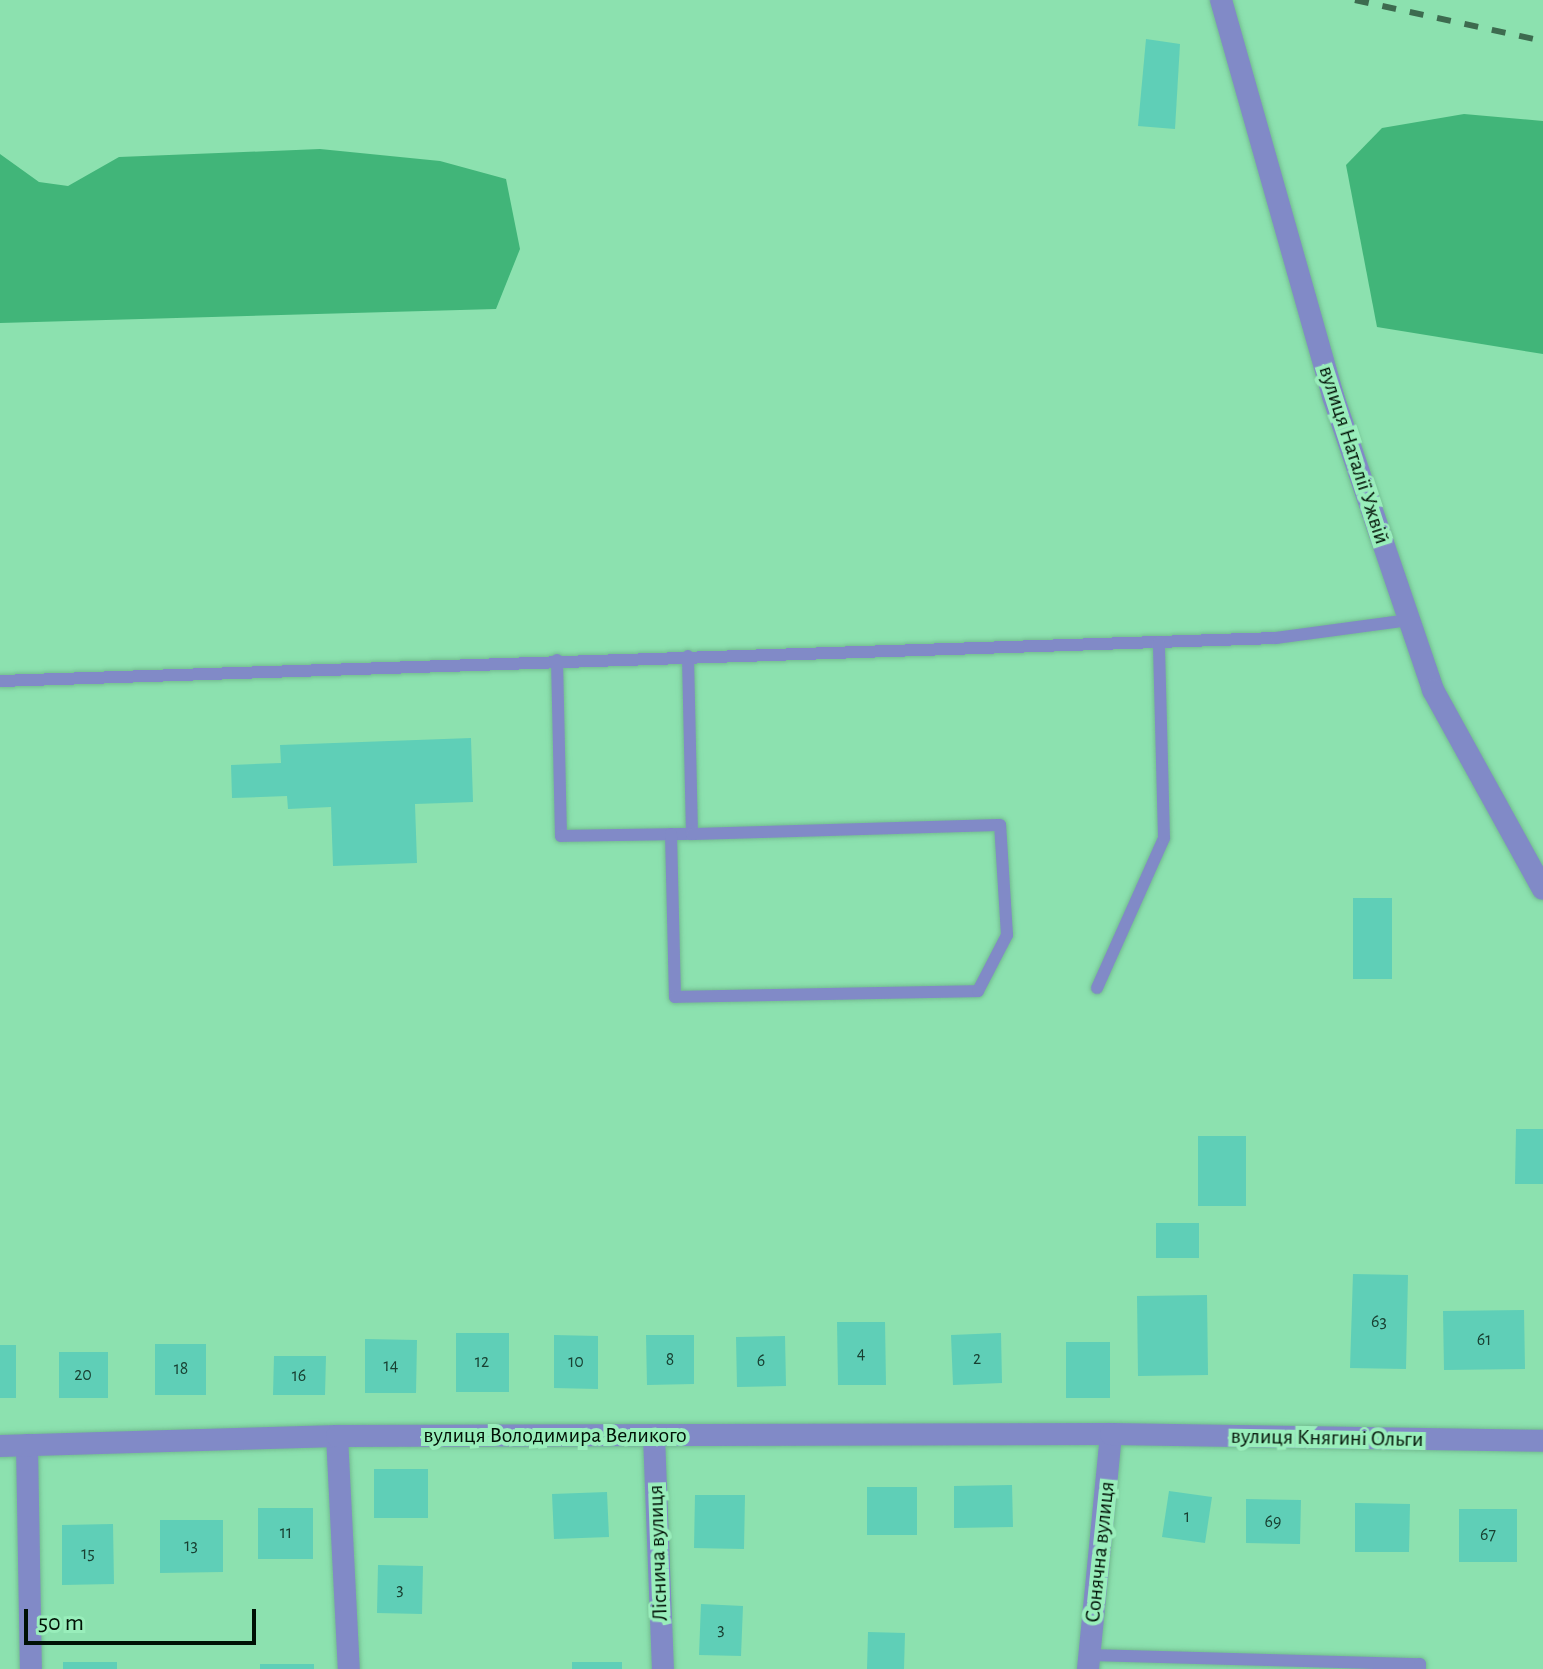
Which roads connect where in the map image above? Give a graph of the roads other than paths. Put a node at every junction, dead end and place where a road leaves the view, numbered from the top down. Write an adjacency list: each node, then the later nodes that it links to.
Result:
1 (1221, 0): 2 (street, вулиця Наталії Ужвій)
2 (1409, 620): 3 (lane); 9 (street, вулиця Наталії Ужвій)
3 (1159, 642): 4 (lane); 10 (lane)
4 (688, 656): 5 (lane); 8 (lane)
5 (557, 660): 6 (lane); 7 (lane)
6 (0, 681)
7 (671, 834): 8 (lane); 8 (lane)
8 (692, 834)
9 (1543, 889)
10 (1097, 988)
11 (1111, 1434): 13 (street, вулиця Володимира Великого); 14 (street, вулиця Княгині Ольги); 17 (street, Сонячна вулиця)
12 (337, 1436): 13 (street, вулиця Володимира Великого); 15 (street, вулиця Володимира Великого); 19 (street)
13 (654, 1436): 20 (street, Ліснича вулиця)
14 (1543, 1441)
15 (27, 1445): 16 (street, вулиця Володимира Великого); 18 (street)
16 (0, 1446)
17 (1089, 1662): 21 (lane)
18 (31, 1669)
19 (349, 1669)
20 (663, 1669)
21 (1420, 1669)

